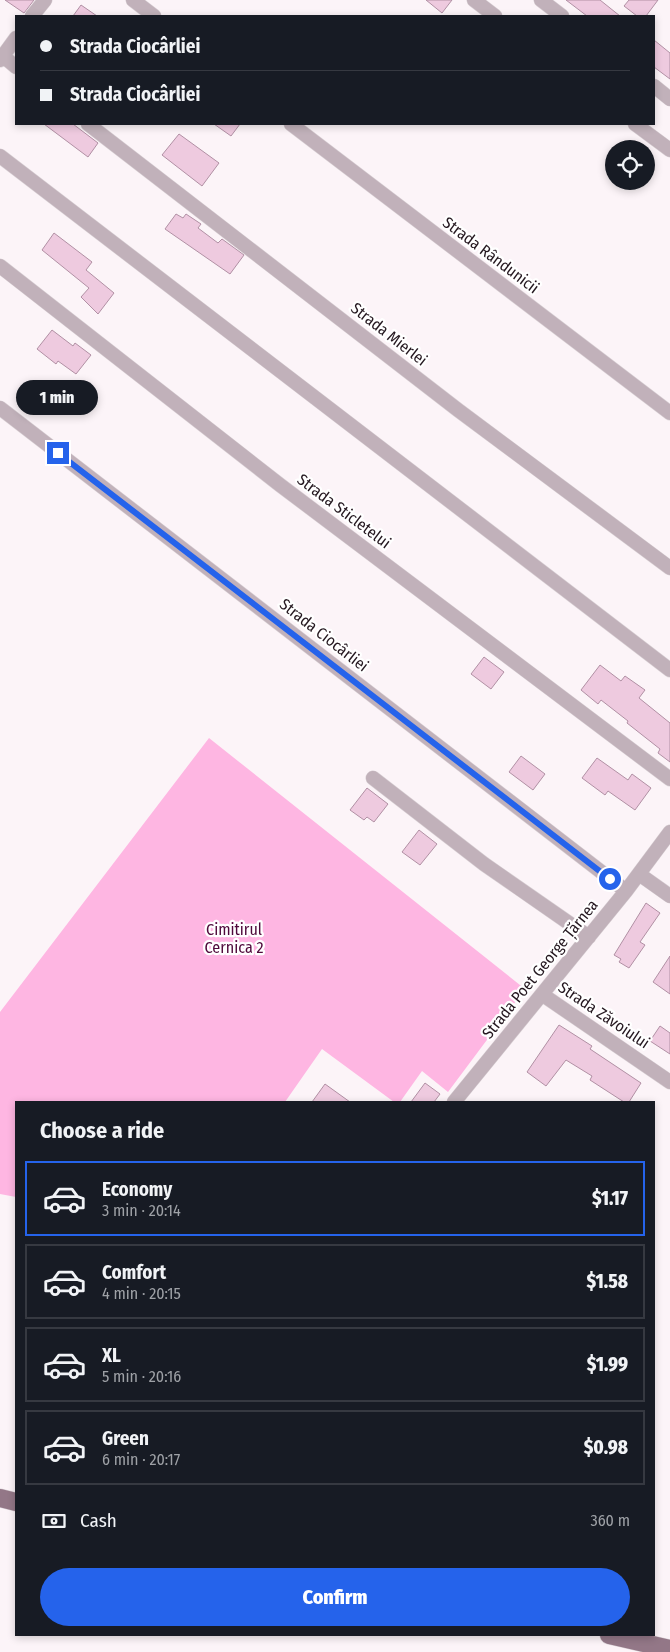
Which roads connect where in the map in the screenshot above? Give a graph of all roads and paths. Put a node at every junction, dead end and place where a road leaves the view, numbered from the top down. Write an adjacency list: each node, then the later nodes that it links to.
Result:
1 (44, 0): 5 (street)
2 (133, 0): 6 (street)
3 (474, 0): 7 (street)
4 (541, 0): 8 (street)
5 (33, 15)
6 (153, 15)
7 (494, 15)
8 (561, 15)
9 (15, 39): 10 (street)
10 (1, 58): 11 (street)
11 (15, 66)
12 (655, 87): 13 (street)
13 (670, 98)
14 (89, 125): 22 (street, Strada Mierlei)
15 (292, 125): 21 (street, Strada Rândunicii)
16 (636, 125): 17 (street)
17 (670, 150)
18 (0, 156): 23 (street)
19 (0, 266): 25 (street, Strada Sticletelui)
20 (0, 408): 28 (street, Strada Ciocârliei)
21 (670, 413)
22 (670, 568)
23 (670, 670)
24 (373, 778): 30 (street)
25 (670, 779)
26 (670, 832): 27 (street, Strada Poet George Țărnea)
27 (639, 874): 28 (street, Strada Poet George Țărnea); 29 (street)
28 (626, 891): 30 (street, Strada Poet George Țărnea)
29 (670, 896)
30 (589, 937): 31 (street, Strada Poet George Țărnea)
31 (543, 995): 32 (street, Strada Zăvoiului); 33 (street, Strada Poet George Țărnea)
32 (670, 1082)
33 (455, 1101)
34 (0, 1498): 35 (main road)
35 (15, 1502)
36 (614, 1636): 37 (main road)
37 (670, 1648)

